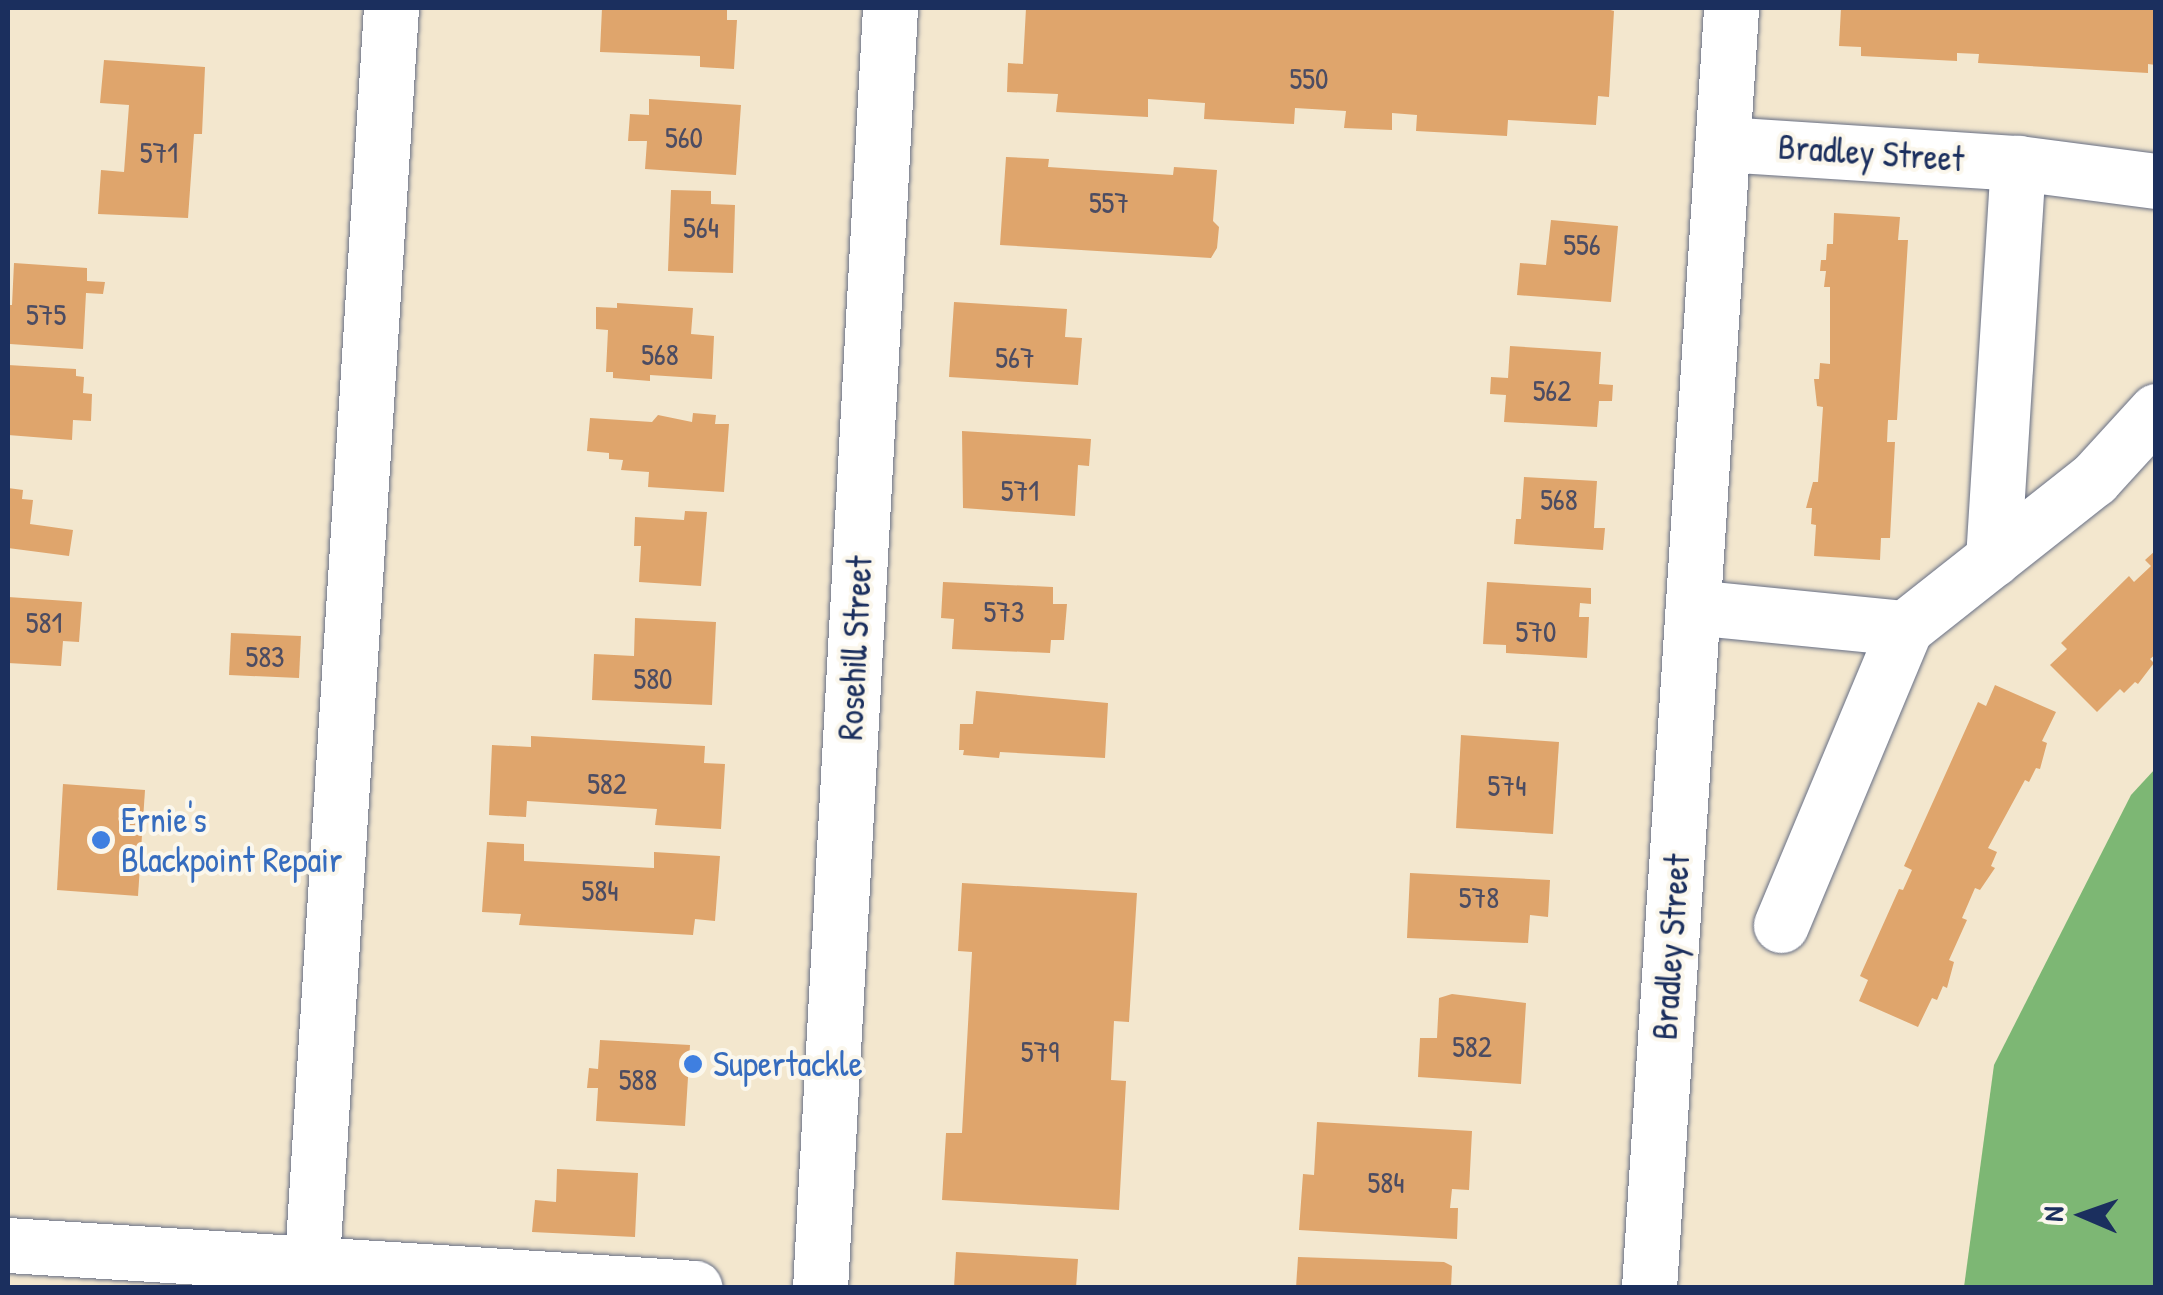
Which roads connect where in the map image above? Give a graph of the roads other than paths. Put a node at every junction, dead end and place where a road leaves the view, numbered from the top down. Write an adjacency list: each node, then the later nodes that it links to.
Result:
1 (390, 8): 13 (street)
2 (890, 8): 15 (street, Rosehill Street)
3 (1732, 8): 4 (street, Bradley Street)
4 (1724, 144): 5 (street, Bradley Street); 9 (street, Bradley Street)
5 (2018, 163): 6 (street, Bradley Street); 8 (street)
6 (2156, 180)
7 (2156, 411): 8 (street)
8 (1993, 559): 10 (street)
9 (1694, 606): 10 (street); 16 (street, Bradley Street)
10 (1905, 628): 11 (street)
11 (1781, 925)
12 (8, 1245): 13 (street)
13 (312, 1260): 14 (street)
14 (695, 1288)
15 (820, 1288)
16 (1649, 1288)

